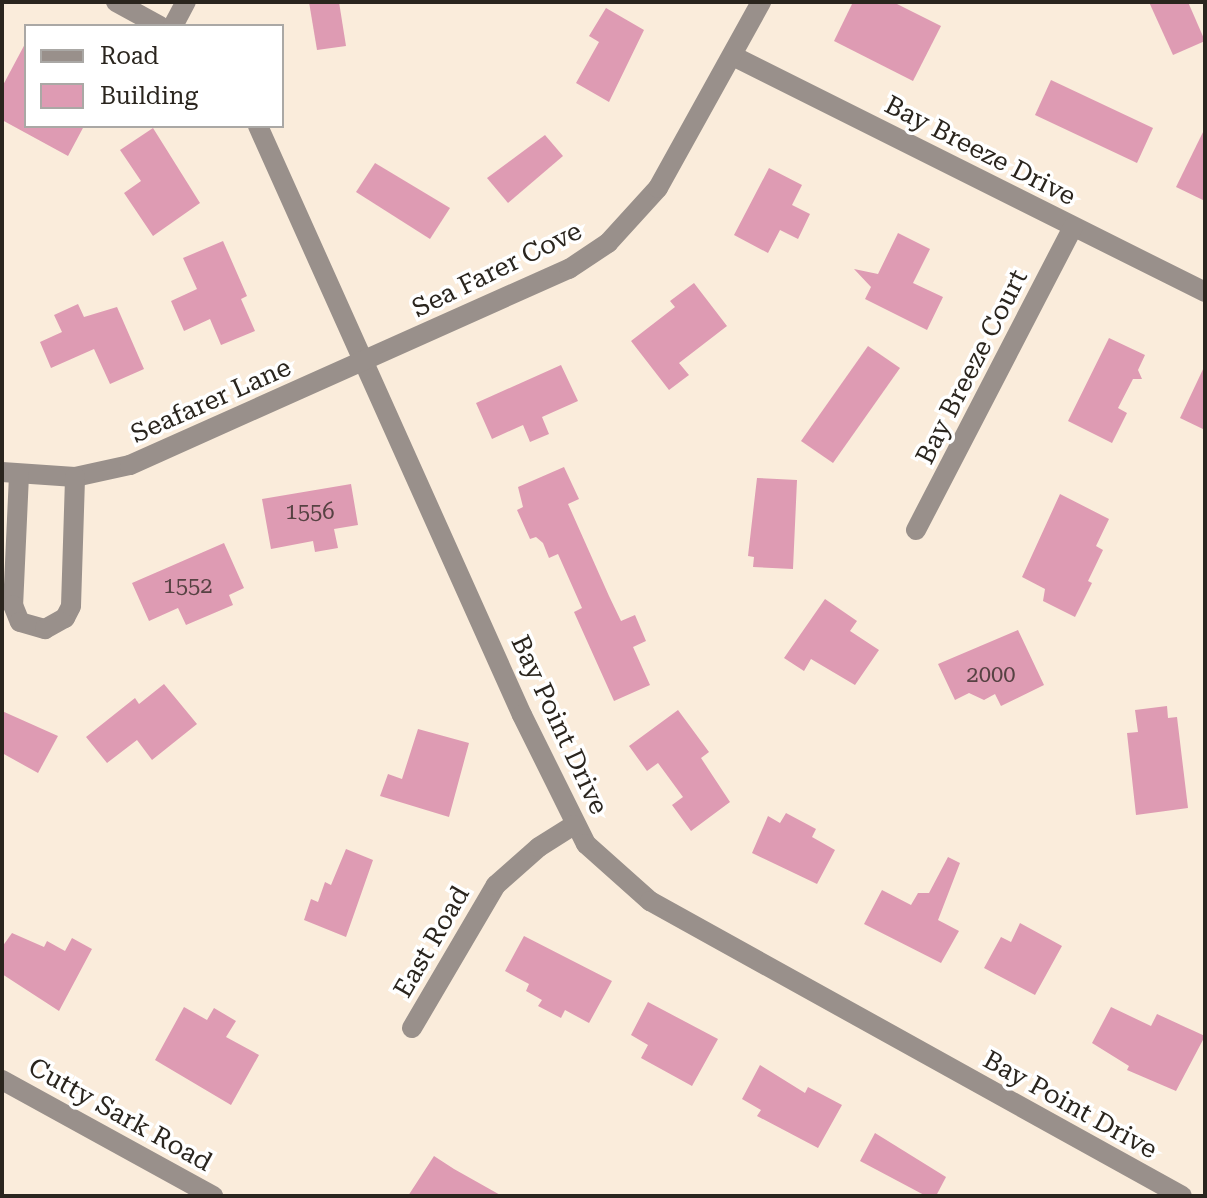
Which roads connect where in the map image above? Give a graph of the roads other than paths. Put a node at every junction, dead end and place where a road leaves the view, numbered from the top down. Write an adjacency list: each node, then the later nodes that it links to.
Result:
1 (116, 2): 4 (street)
2 (186, 2): 5 (street)
3 (761, 2): 6 (street, Sea Farer Cove)
4 (156, 24)
5 (174, 24)
6 (733, 56): 8 (street, Bay Breeze Drive); 10 (street, Sea Farer Cove)
7 (259, 128): 10 (street, Bay Point Drive)
8 (1073, 227): 9 (street, Bay Breeze Drive); 13 (street, Bay Breeze Court)
9 (1205, 292)
10 (364, 361): 12 (street, Seafarer Lane); 14 (street, Bay Point Drive)
11 (10, 474): 12 (street, Seafarer Lane); 12 (street, Seafarer Lane)
12 (75, 477)
13 (916, 530)
14 (574, 825): 15 (street, East Road); 18 (street, Bay Point Drive)
15 (412, 1028)
16 (2, 1080): 17 (street, Cutty Sark Road)
17 (213, 1196)
18 (1182, 1196)

